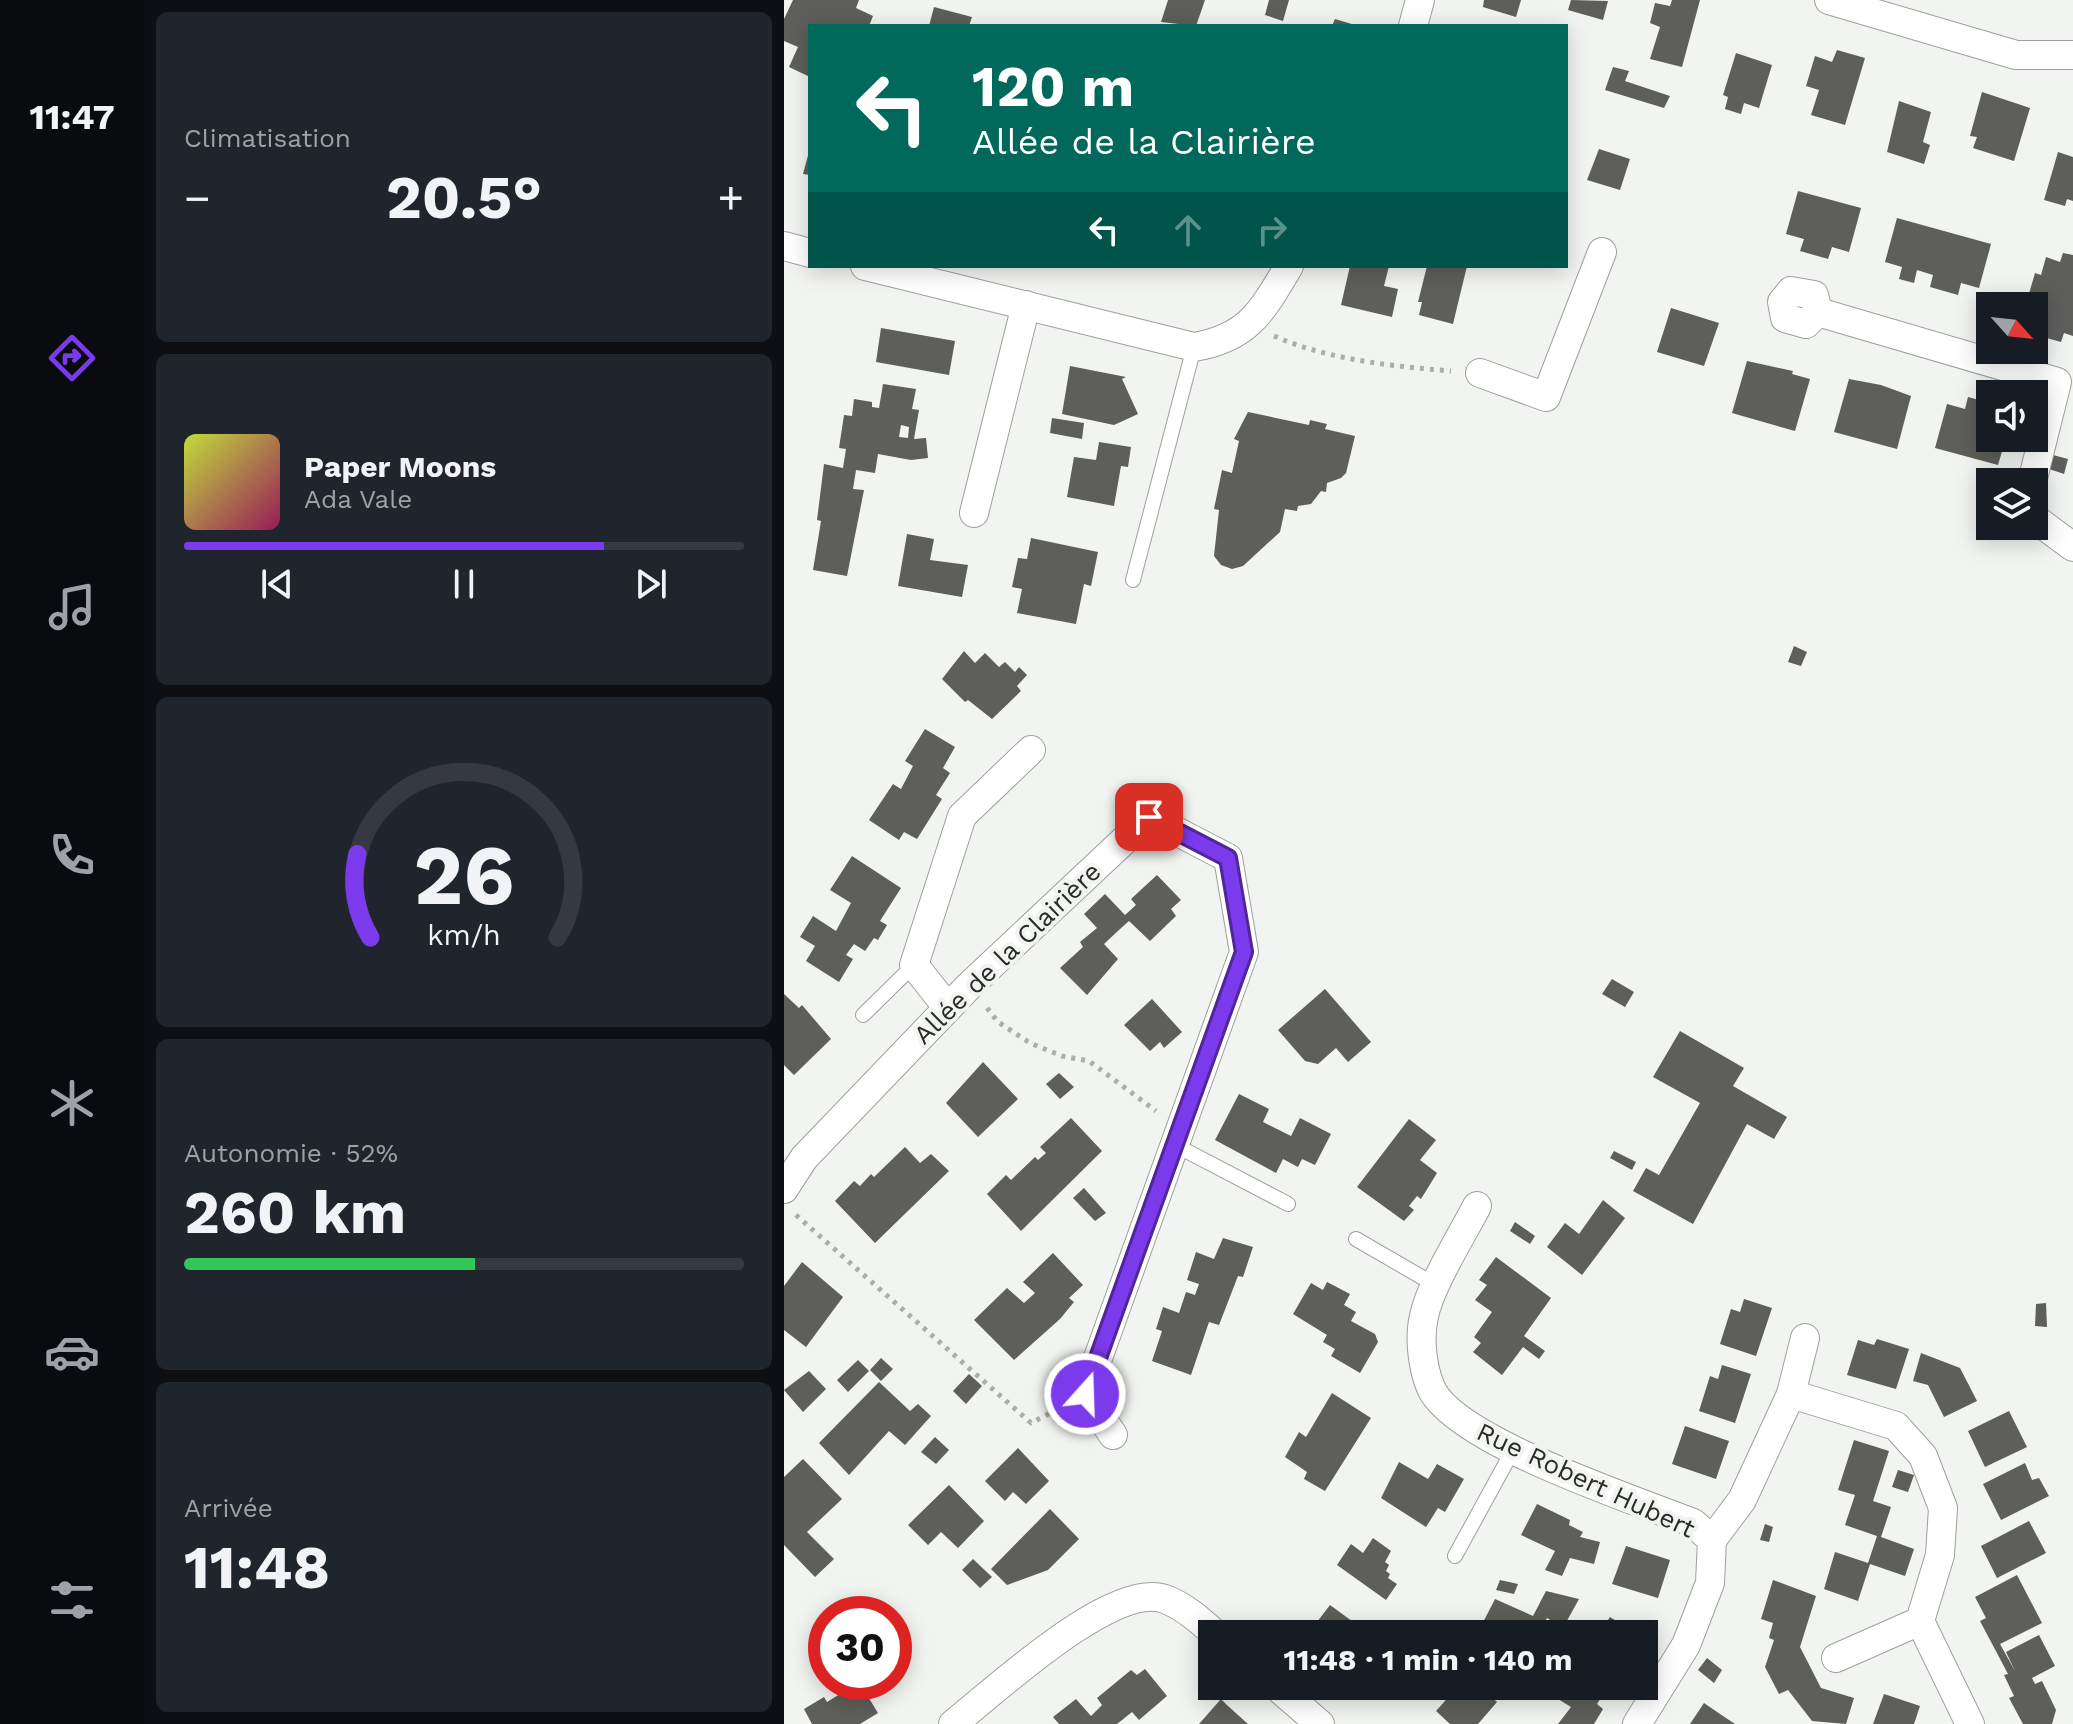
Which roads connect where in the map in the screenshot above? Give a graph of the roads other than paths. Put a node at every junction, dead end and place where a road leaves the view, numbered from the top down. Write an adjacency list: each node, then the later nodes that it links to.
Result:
1 (1420, 0): 3 (street)
2 (1829, 0): 4 (street)
3 (1414, 24)
4 (2073, 55)
5 (784, 246): 6 (street)
6 (808, 252)
7 (1602, 252): 13 (street)
8 (873, 268): 10 (street)
9 (1288, 268): 12 (street)
10 (1026, 305): 12 (street); 16 (street)
11 (1818, 312): 14 (street)
12 (1194, 347): 19 (lane)
13 (1480, 373)
14 (2065, 385): 15 (street)
15 (2037, 468)
16 (974, 513)
17 (2048, 528): 18 (street)
18 (2073, 547)
19 (1133, 580)
20 (1031, 750): 21 (street)
21 (914, 965): 22 (street); 23 (lane)
22 (948, 1008): 24 (street, Allée de la Clairière); 25 (street, Allée de la Clairière)
23 (863, 1015)
24 (1178, 1136): 26 (lane); 32 (street, Allée de la Clairière)
25 (784, 1189)
26 (1288, 1204)
27 (1477, 1206): 29 (street, Rue Robert Hubert)
28 (1356, 1239): 29 (lane)
29 (1437, 1287): 33 (street, Rue Robert Hubert)
30 (1805, 1338): 31 (street)
31 (1791, 1394): 34 (street); 36 (street)
32 (1113, 1435)
33 (1513, 1450): 34 (street, Rue Robert Hubert); 35 (lane)
34 (1712, 1540): 42 (street)
35 (1455, 1556)
36 (1920, 1621): 38 (street); 43 (street)
37 (1198, 1622): 40 (street)
38 (1836, 1658)
39 (1292, 1700): 41 (street)
40 (953, 1724)
41 (1320, 1724)
42 (1637, 1724)
43 (1970, 1724)

